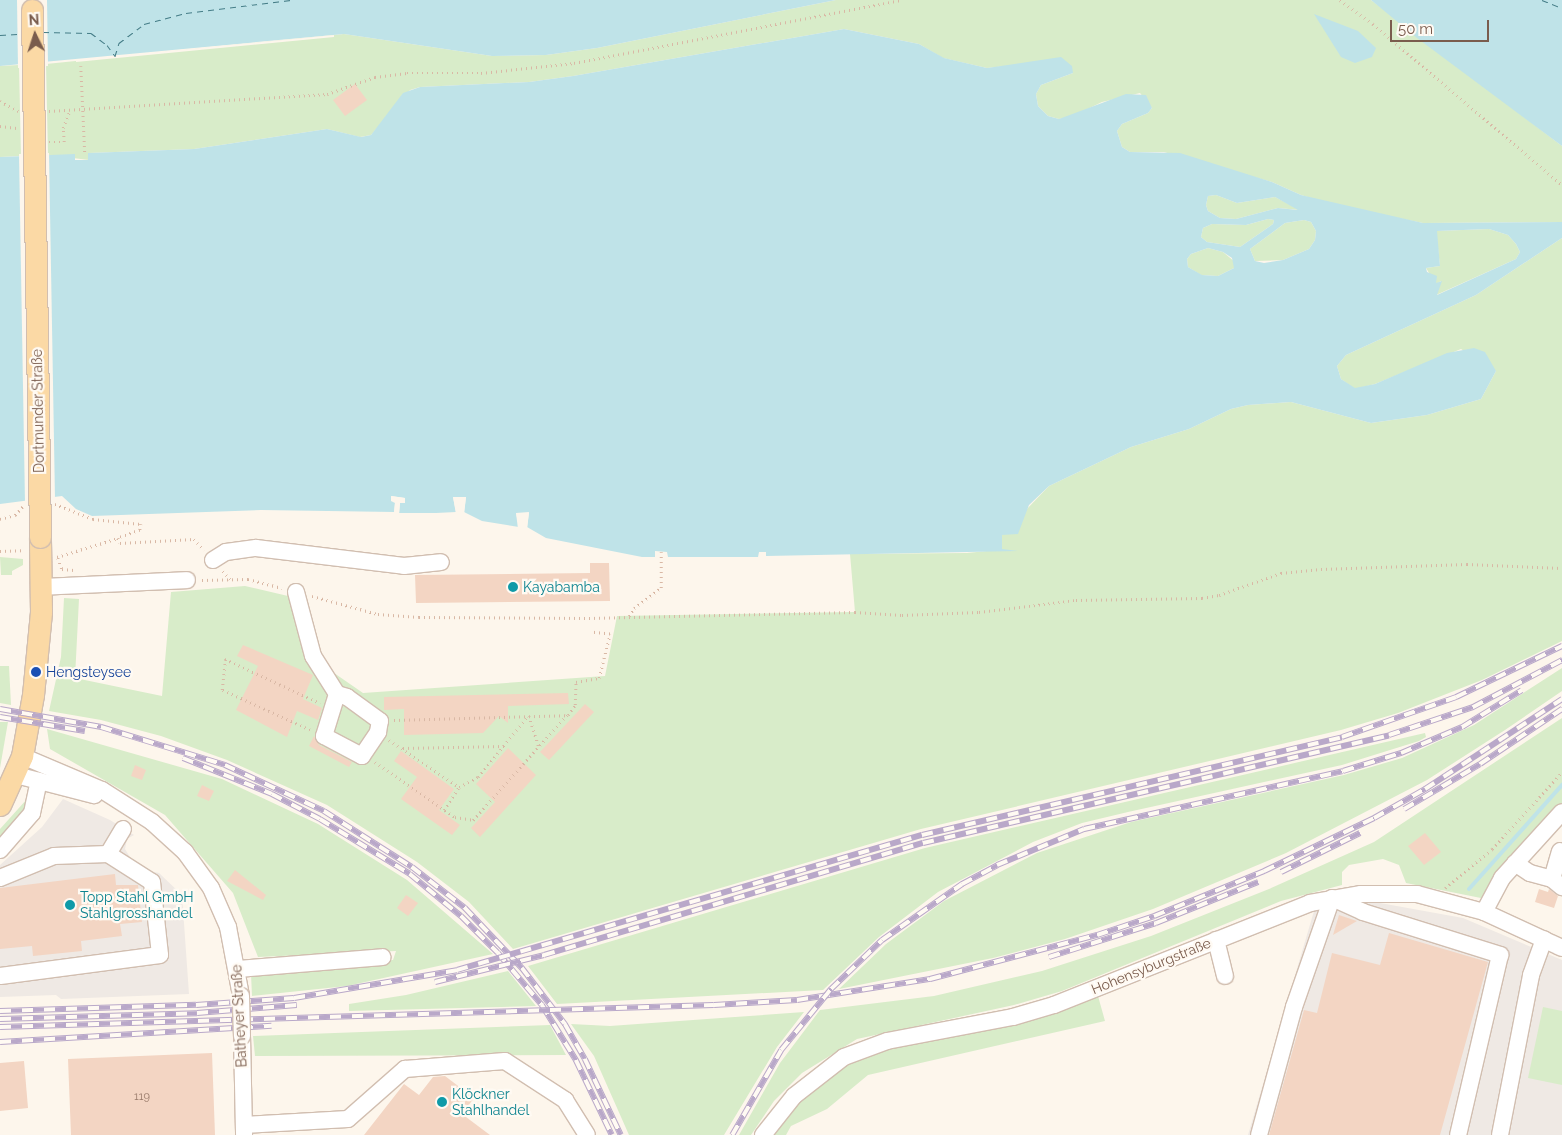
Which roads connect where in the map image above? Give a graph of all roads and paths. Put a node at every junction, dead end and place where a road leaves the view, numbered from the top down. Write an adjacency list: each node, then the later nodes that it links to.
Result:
1 (902, 0): 7 (path)
2 (1340, 0): 10 (path)
3 (32, 5): 15 (main road, Dortmunder Straße, bridge)
4 (82, 66): 7 (path)
5 (0, 101): 6 (path)
6 (25, 111)
7 (83, 111): 8 (path); 9 (path)
8 (49, 142)
9 (86, 153)
10 (1562, 186)
11 (50, 504): 14 (path)
12 (31, 505): 13 (path)
13 (0, 519)
14 (118, 538): 15 (path); 18 (path)
15 (48, 548): 16 (path); 21 (path); 23 (main road, Dortmunder Straße)
16 (0, 551)
17 (661, 552): 25 (path)
18 (213, 560): 19 (street)
19 (441, 562)
20 (1562, 568): 25 (path)
21 (78, 570)
22 (188, 580): 23 (street); 24 (path)
23 (41, 586): 36 (main road, Dortmunder Straße)
24 (296, 592): 25 (path); 27 (street)
25 (629, 616)
26 (590, 632): 28 (path)
27 (335, 701): 30 (street); 31 (street); 31 (path)
28 (568, 715): 29 (path); 33 (path)
29 (528, 716): 30 (path); 32 (path); 33 (path)
30 (379, 726): 34 (path); 35 (street)
31 (324, 736): 35 (street)
32 (504, 746): 34 (path); 39 (path)
33 (539, 747): 42 (path)
34 (402, 748): 39 (path)
35 (362, 756): 42 (path)
36 (19, 766): 38 (street, Batheyer Straße); 40 (street, Batheyer Straße); 41 (main road, Dortmunder Straße)
37 (1562, 772): 52 (path)
38 (39, 781): 40 (street, Batheyer Straße); 45 (street)
39 (459, 787): 42 (path)
40 (111, 799): 58 (street, Batheyer Straße)
41 (0, 805)
42 (444, 810)
43 (1562, 812): 48 (street)
44 (122, 829): 47 (street)
45 (0, 850)
46 (1560, 852): 50 (street)
47 (108, 854): 49 (street); 59 (street)
48 (1515, 863): 50 (street); 53 (street)
49 (0, 878)
50 (1557, 883)
51 (1332, 898): 52 (street, Hohensyburgstraße); 55 (street, Hohensyburgstraße); 64 (street); 65 (street)
52 (1443, 899): 53 (street, Hohensyburgstraße)
53 (1484, 912): 54 (street, Hohensyburgstraße)
54 (1544, 938): 56 (street, Hohensyburgstraße); 66 (street)
55 (1216, 940): 60 (street); 63 (street, Hohensyburgstraße)
56 (1562, 948)
57 (383, 958): 58 (street)
58 (238, 969): 61 (street, Batheyer Straße, bridge)
59 (0, 976)
60 (1225, 976)
61 (244, 1130): 62 (street)
62 (587, 1135)
63 (763, 1135)
64 (1259, 1135)
65 (1458, 1135)
66 (1500, 1135)

